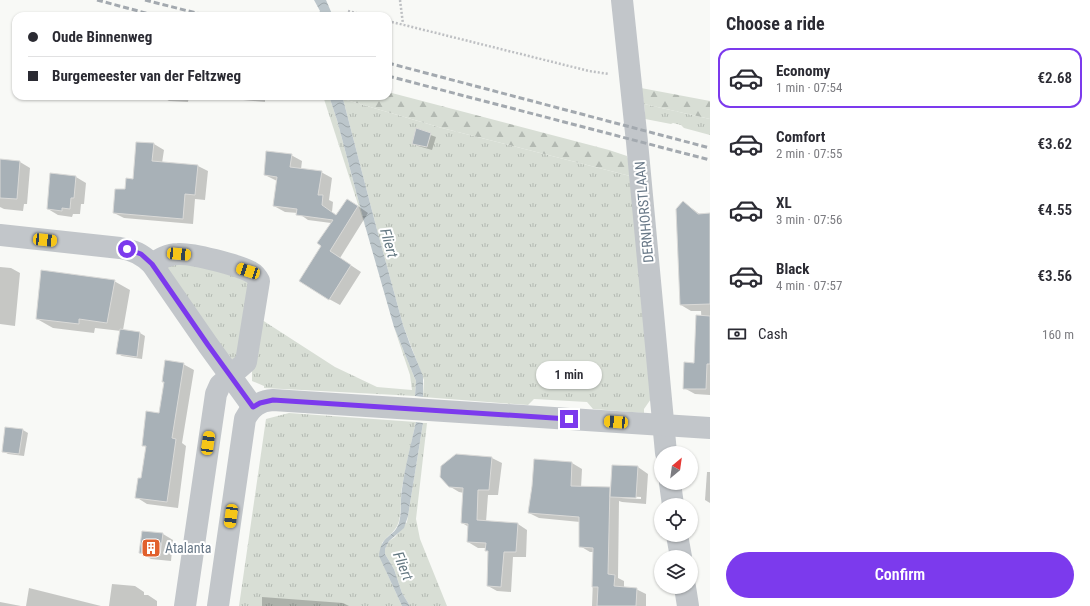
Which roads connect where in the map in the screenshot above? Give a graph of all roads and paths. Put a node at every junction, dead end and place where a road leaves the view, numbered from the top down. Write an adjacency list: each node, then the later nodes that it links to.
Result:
1 (400, 0): 6 (path)
2 (622, 0): 7 (street, DERNHORSTLAAN)
3 (348, 11): 4 (path)
4 (352, 12)
5 (392, 22): 6 (path)
6 (403, 24): 7 (path)
7 (630, 71): 12 (street, DERNHORSTLAAN)
8 (0, 235): 9 (street)
9 (152, 264): 10 (street); 10 (street)
10 (231, 376): 11 (street); 16 (street)
11 (253, 407): 12 (street); 17 (street)
12 (662, 425): 13 (street); 14 (street, DERNHORSTLAAN)
13 (710, 428)
14 (665, 446)
15 (686, 594): 18 (street)
16 (185, 606)
17 (218, 606)
18 (688, 606)

